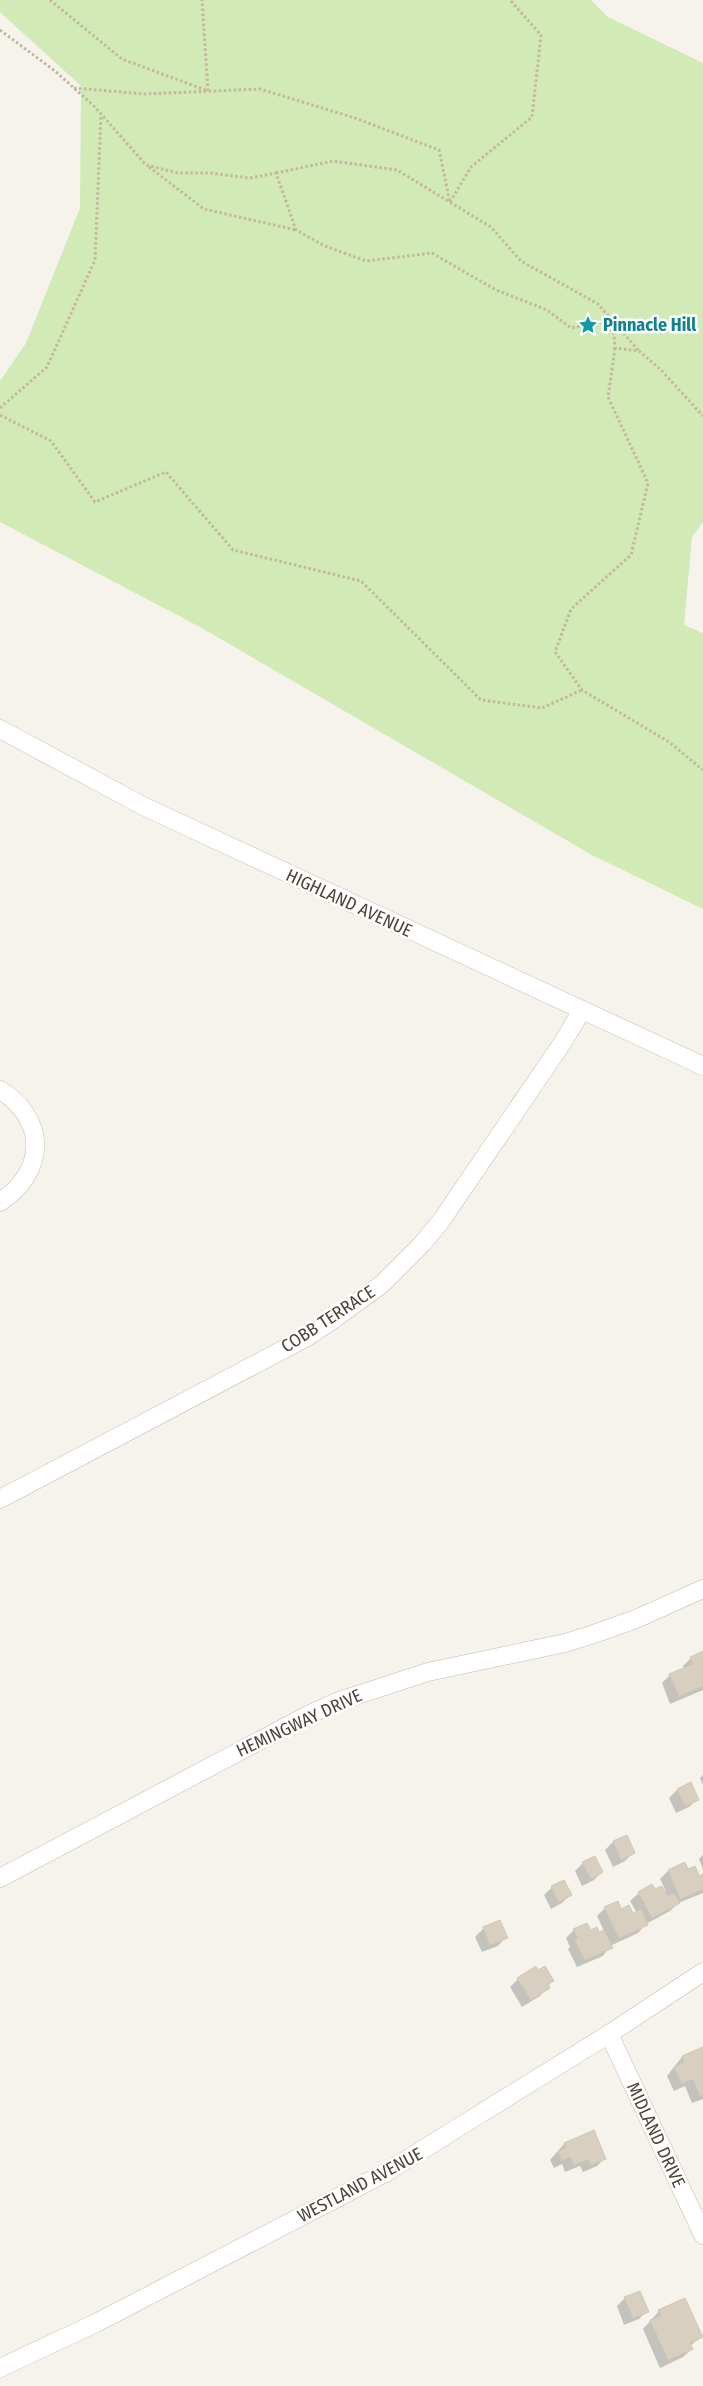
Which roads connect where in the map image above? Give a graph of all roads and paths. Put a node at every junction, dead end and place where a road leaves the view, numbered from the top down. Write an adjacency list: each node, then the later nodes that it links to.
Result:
1 (50, 0): 6 (path)
2 (202, 0): 6 (path)
3 (510, 0): 10 (path)
4 (0, 30): 5 (path)
5 (74, 88): 6 (path); 7 (path)
6 (208, 91): 10 (path)
7 (101, 114): 8 (path); 14 (path)
8 (146, 165): 9 (path); 11 (path)
9 (276, 173): 10 (path); 11 (path)
10 (450, 202): 13 (path)
11 (296, 230): 12 (path)
12 (615, 348): 13 (path); 17 (path)
13 (639, 351): 16 (path)
14 (0, 408)
15 (0, 415): 17 (path)
16 (703, 416)
17 (582, 690): 19 (path)
18 (0, 729): 20 (street, HIGHLAND AVENUE)
19 (703, 770)
20 (582, 1010): 21 (street, HIGHLAND AVENUE); 24 (street, COBB TERRACE)
21 (703, 1066)
22 (0, 1090): 23 (street)
23 (0, 1202)
24 (0, 1499)
25 (703, 1589): 26 (street, HEMINGWAY DRIVE)
26 (0, 1878)
27 (703, 1972): 28 (street, WESTLAND AVENUE)
28 (609, 2034): 29 (street, MIDLAND DRIVE); 30 (street, WESTLAND AVENUE)
29 (703, 2235)
30 (0, 2368)

